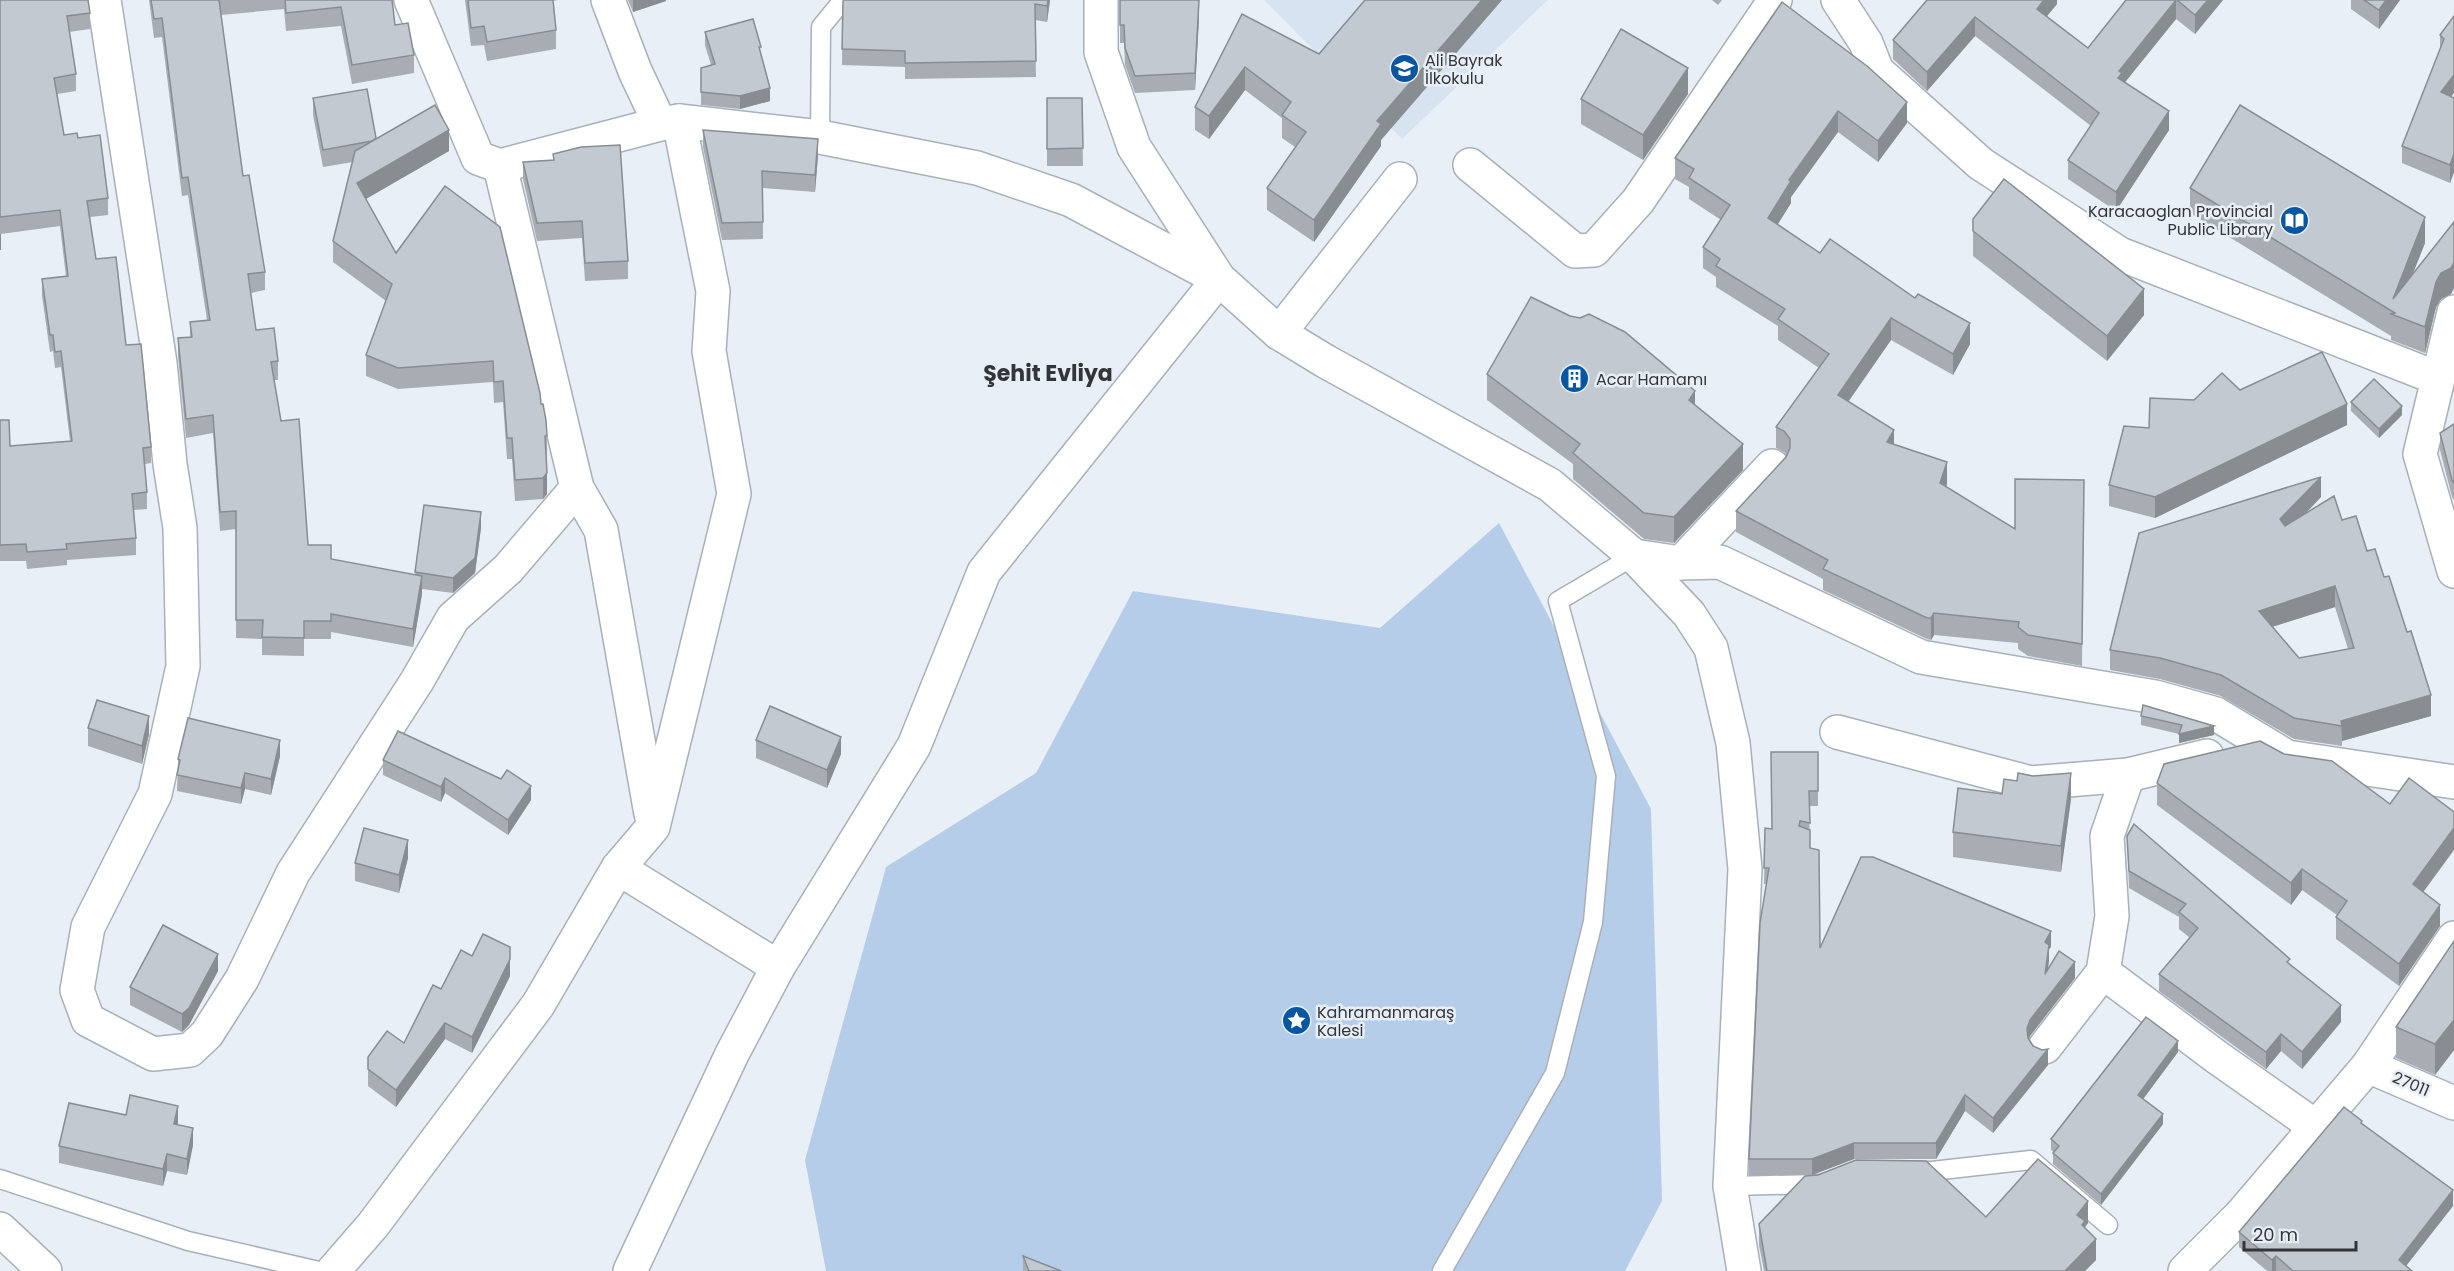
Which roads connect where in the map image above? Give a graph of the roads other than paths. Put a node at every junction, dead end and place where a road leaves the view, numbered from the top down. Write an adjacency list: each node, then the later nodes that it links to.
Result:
1 (104, 0): 18 (street)
2 (411, 0): 11 (street)
3 (609, 0): 8 (street)
4 (843, 0): 9 (lane)
5 (1101, 0): 13 (street)
6 (1775, 0): 10 (street)
7 (1838, 0): 16 (street)
8 (670, 122): 9 (street); 11 (street); 26 (street)
9 (820, 137): 13 (street)
10 (1470, 165)
11 (500, 166): 18 (street)
12 (1400, 179): 15 (street)
13 (1219, 279): 15 (street); 29 (street)
14 (2454, 312): 16 (street)
15 (1279, 333): 19 (street)
16 (2438, 378): 21 (street)
17 (1772, 466): 20 (street)
18 (577, 488): 26 (street)
19 (1634, 556): 20 (street); 38 (street); 45 (lane)
20 (1681, 563): 23 (street)
21 (2454, 571)
22 (1837, 732): 24 (street)
23 (2264, 742): 24 (street); 25 (street)
24 (2128, 775): 30 (street)
25 (2454, 782)
26 (653, 827): 27 (street)
27 (618, 868): 29 (street); 43 (street)
28 (2454, 938): 32 (street)
29 (778, 967): 44 (street)
30 (2103, 972): 31 (street); 34 (street)
31 (2045, 1047)
32 (2368, 1066): 33 (street, 27011); 34 (street)
33 (2454, 1102)
34 (2316, 1127): 47 (street)
35 (1899, 1170): 39 (lane)
36 (1834, 1178): 38 (lane)
37 (0, 1179): 42 (lane)
38 (1730, 1186): 46 (street)
39 (2108, 1225)
40 (0, 1229): 41 (street)
41 (45, 1271)
42 (319, 1271)
43 (333, 1271)
44 (630, 1271)
45 (1442, 1271)
46 (1744, 1271)
47 (2185, 1271)

